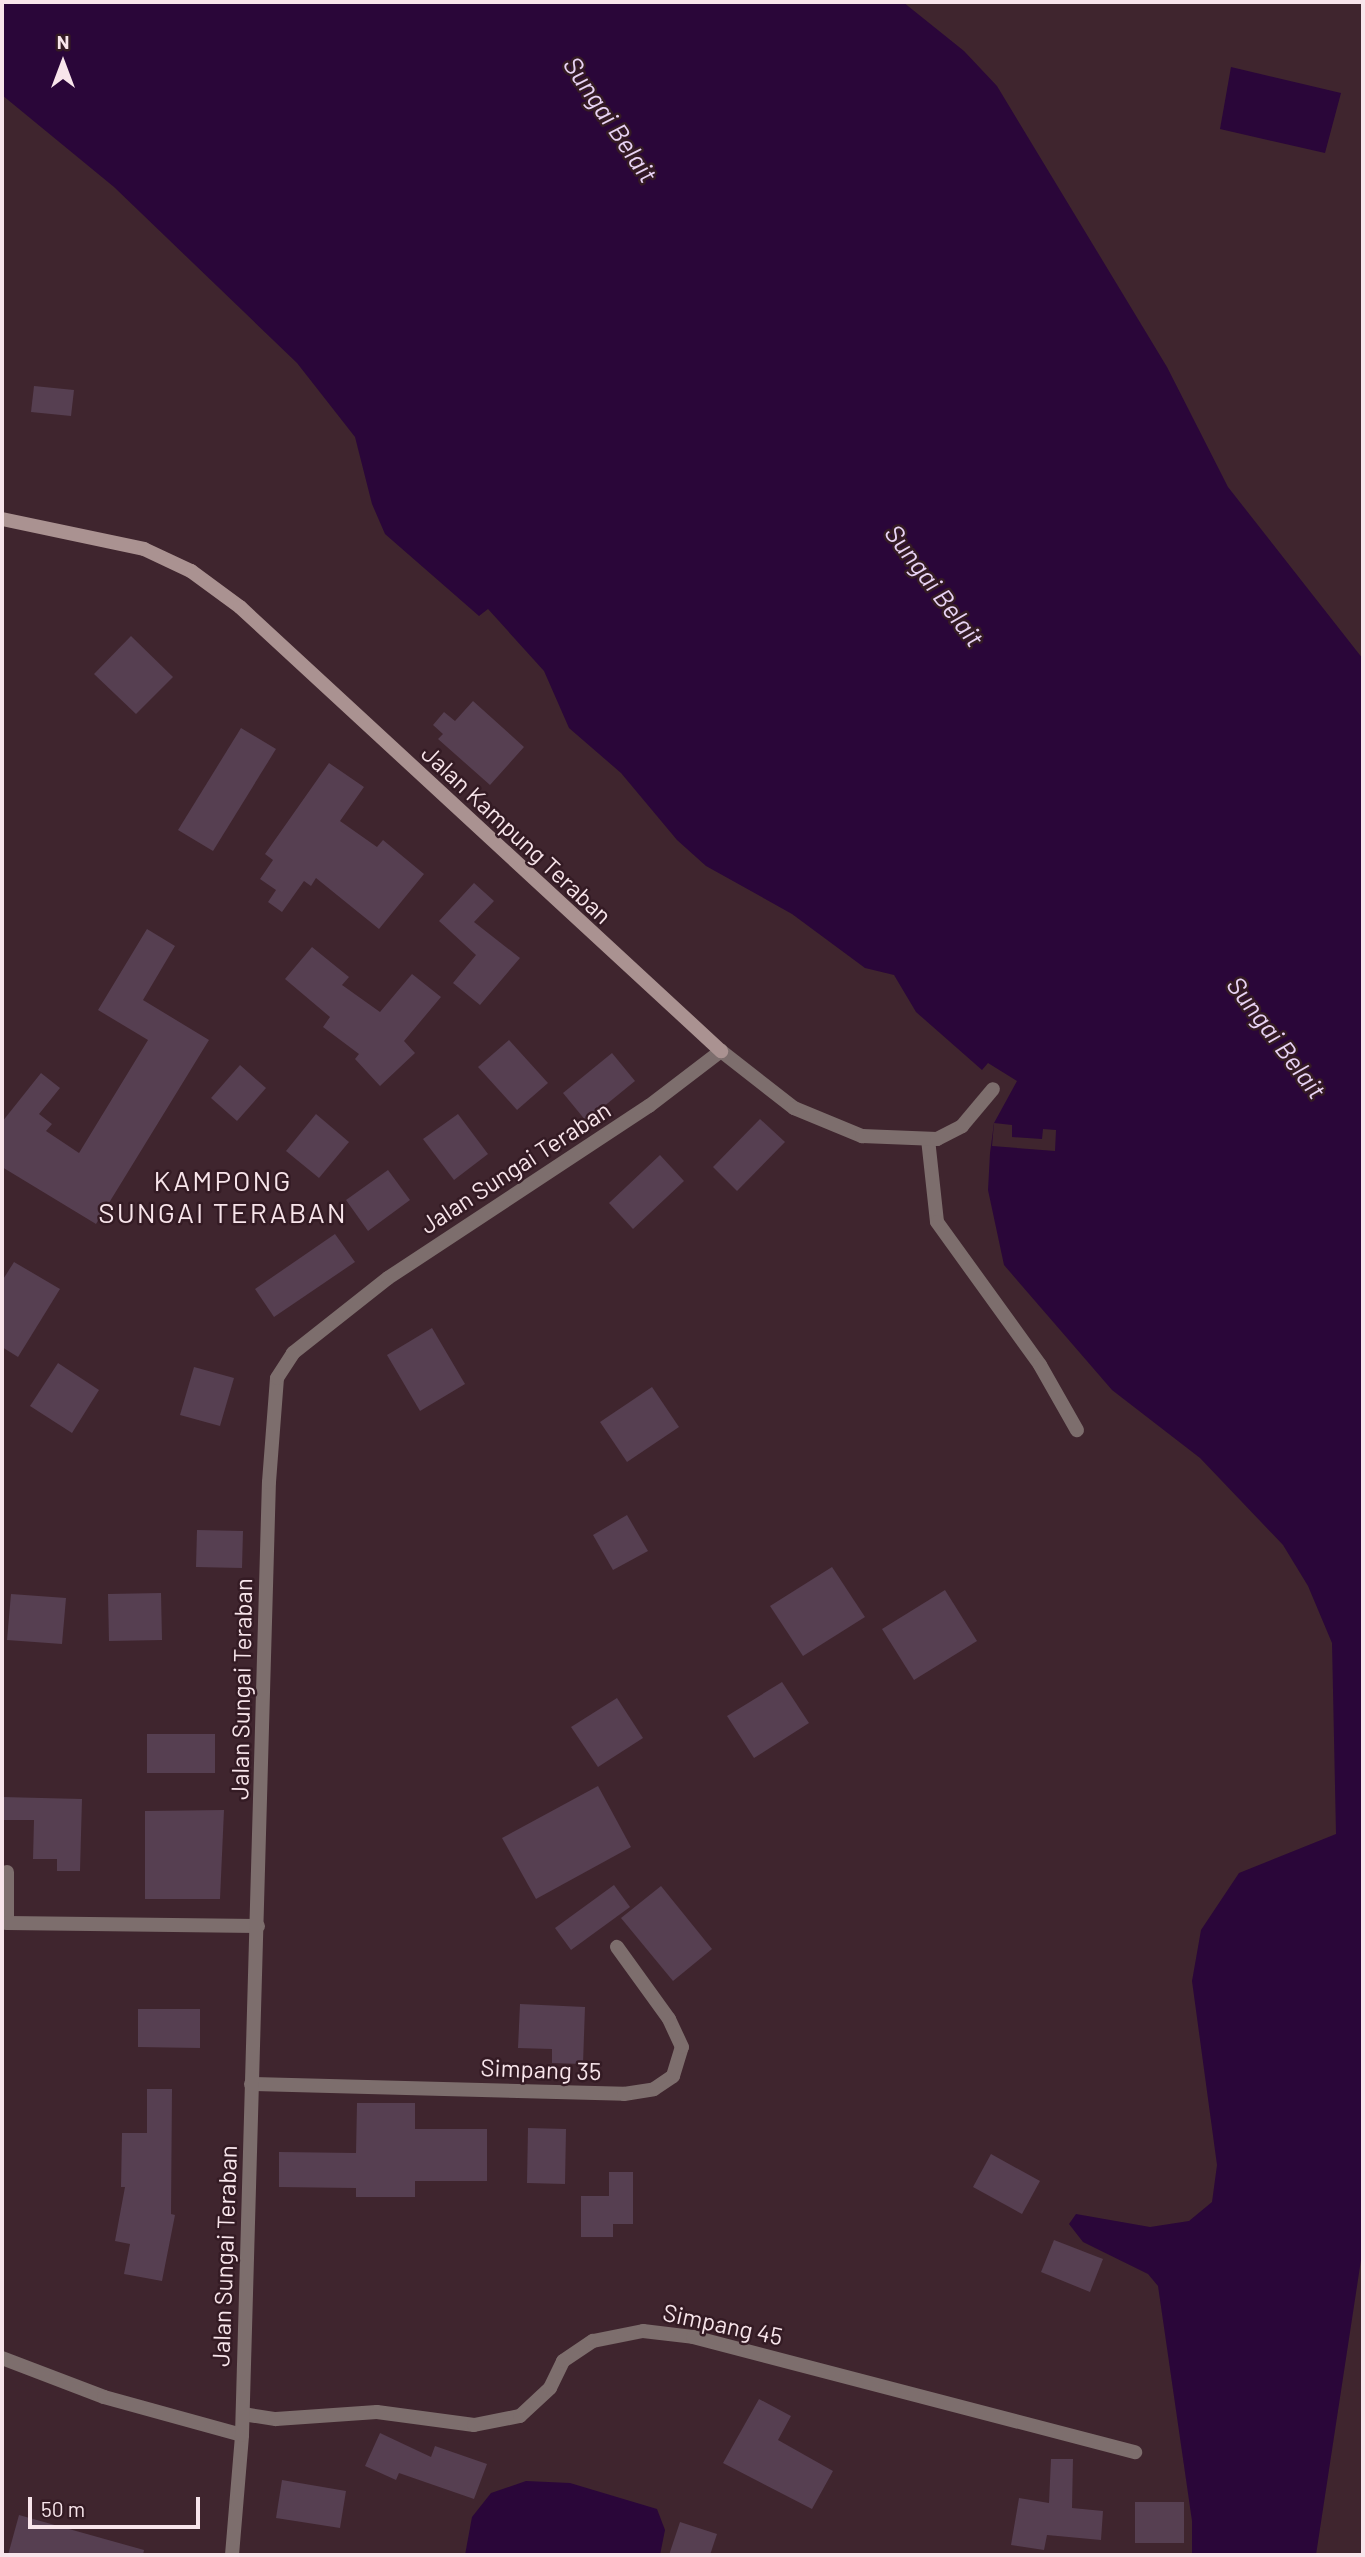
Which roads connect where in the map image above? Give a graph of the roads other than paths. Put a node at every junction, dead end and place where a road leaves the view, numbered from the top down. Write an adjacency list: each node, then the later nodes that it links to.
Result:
1 (2, 519): 2 (street, Jalan Kampung Teraban)
2 (721, 1051): 4 (street, Jalan Kampung Teraban); 7 (street, Jalan Sungai Teraban)
3 (993, 1090): 4 (street, Jalan Kampung Teraban)
4 (928, 1139): 5 (street)
5 (1077, 1430)
6 (6, 1872): 7 (street)
7 (258, 1926): 9 (street, Jalan Sungai Teraban)
8 (617, 1947): 9 (street, Simpang 35)
9 (251, 2084): 11 (street, Jalan Sungai Teraban)
10 (2, 2358): 12 (street)
11 (243, 2414): 12 (street, Jalan Sungai Teraban); 13 (street, Simpang 45)
12 (242, 2435): 14 (street, Jalan Sungai Teraban)
13 (1135, 2452)
14 (232, 2555)

